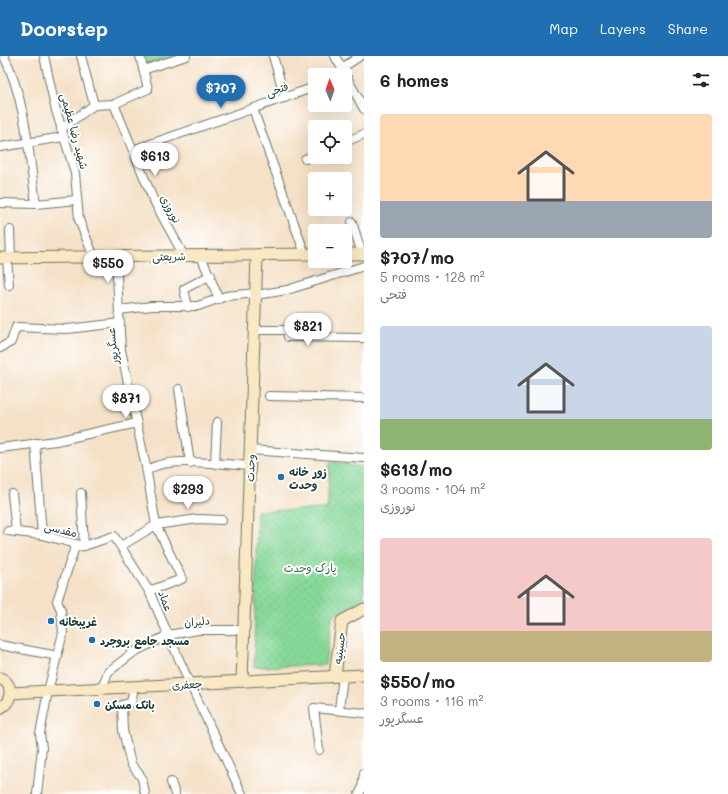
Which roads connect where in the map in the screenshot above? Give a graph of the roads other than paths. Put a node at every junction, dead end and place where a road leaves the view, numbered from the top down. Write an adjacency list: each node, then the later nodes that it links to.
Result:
1 (4, 56): 21 (street)
2 (44, 56): 18 (street, شهید رضا عظیمی)
3 (81, 56): 15 (street)
4 (140, 56): 10 (street)
5 (186, 56): 10 (street)
6 (273, 56): 13 (street)
7 (335, 56): 9 (street)
8 (360, 56): 9 (street)
9 (342, 68)
10 (143, 70): 14 (street)
11 (352, 87): 16 (street)
12 (308, 90): 13 (street, فتحی)
13 (285, 98): 17 (street, فتحی)
14 (114, 104): 15 (street); 23 (street, نوروزی)
15 (94, 105): 18 (street)
16 (364, 108)
17 (253, 109): 23 (street, فتحی); 31 (street)
18 (62, 134): 21 (street); 26 (street, شهید رضا عظیمی)
19 (364, 134): 20 (street)
20 (352, 139)
21 (28, 144): 22 (street); 28 (street)
22 (0, 147)
23 (133, 150): 36 (street, نوروزی)
24 (308, 158): 25 (street)
25 (305, 159)
26 (77, 200): 28 (street); 38 (street, شهید رضا عظیمی)
27 (0, 203): 28 (street)
28 (36, 204)
29 (352, 222): 34 (street)
30 (10, 230): 40 (street)
31 (308, 249)
32 (308, 254): 35 (street, شریعتی)
33 (352, 254): 34 (street)
34 (363, 254)
35 (257, 255): 37 (street, شریعتی); 44 (street, وحدت)
36 (184, 256): 37 (street, شریعتی); 39 (street, شریعتی)
37 (201, 256): 42 (street)
38 (94, 257): 39 (street, شریعتی); 40 (street, شریعتی)
39 (116, 257): 47 (street, عسگرپور)
40 (6, 258): 43 (street)
41 (364, 266): 44 (street)
42 (211, 275): 45 (street); 46 (street)
43 (9, 285)
44 (256, 294): 45 (street); 49 (street, وحدت)
45 (219, 298): 46 (street)
46 (188, 307): 47 (street)
47 (119, 310): 48 (street, عسگرپور)
48 (120, 323): 51 (street); 55 (street, عسگرپور)
49 (255, 330): 50 (street); 59 (street, وحدت)
50 (364, 338)
51 (0, 348)
52 (179, 389): 61 (street)
53 (269, 396): 54 (street)
54 (364, 398)
55 (137, 422): 57 (street); 64 (street, عسگرپور)
56 (217, 422): 62 (street)
57 (35, 443): 58 (street); 69 (street)
58 (0, 448)
59 (250, 450): 60 (street); 63 (street, وحدت)
60 (364, 458)
61 (190, 463): 62 (street); 64 (street)
62 (215, 464): 63 (street)
63 (250, 466): 74 (street, وحدت)
64 (147, 471): 68 (street, عسگرپور)
65 (81, 493): 70 (street)
66 (12, 494): 69 (street, مقدسی)
67 (222, 520): 68 (street)
68 (156, 525): 71 (street); 72 (street, عماد)
69 (42, 535): 70 (street, مقدسی)
70 (84, 546): 71 (street, مقدسی); 77 (street)
71 (121, 546): 72 (street)
72 (149, 591): 75 (street, عماد)
73 (364, 609): 79 (street, حسینیه)
74 (244, 630): 75 (street, دلیران); 81 (street, وحدت)
75 (168, 636): 82 (street, عماد); 84 (street, دلیران)
76 (0, 644): 77 (street)
77 (58, 656): 85 (street)
78 (364, 675): 79 (street, جعفری)
79 (339, 676): 81 (street, جعفری); 88 (street)
80 (0, 678): 86 (street)
81 (242, 681): 82 (street, جعفری)
82 (190, 684): 83 (street, جعفری); 96 (street, عماد)
83 (134, 687): 84 (street, جعفری); 94 (street)
84 (102, 688): 85 (street, جعفری)
85 (48, 691): 86 (street, جعفری); 93 (street)
86 (10, 693): 87 (street)
87 (0, 708)
88 (339, 710): 89 (street); 90 (street)
89 (364, 713)
90 (319, 750)
91 (364, 773): 97 (street)
92 (171, 782): 95 (street)
93 (37, 794)
94 (145, 794)
95 (175, 794)
96 (242, 794)
97 (359, 794)

